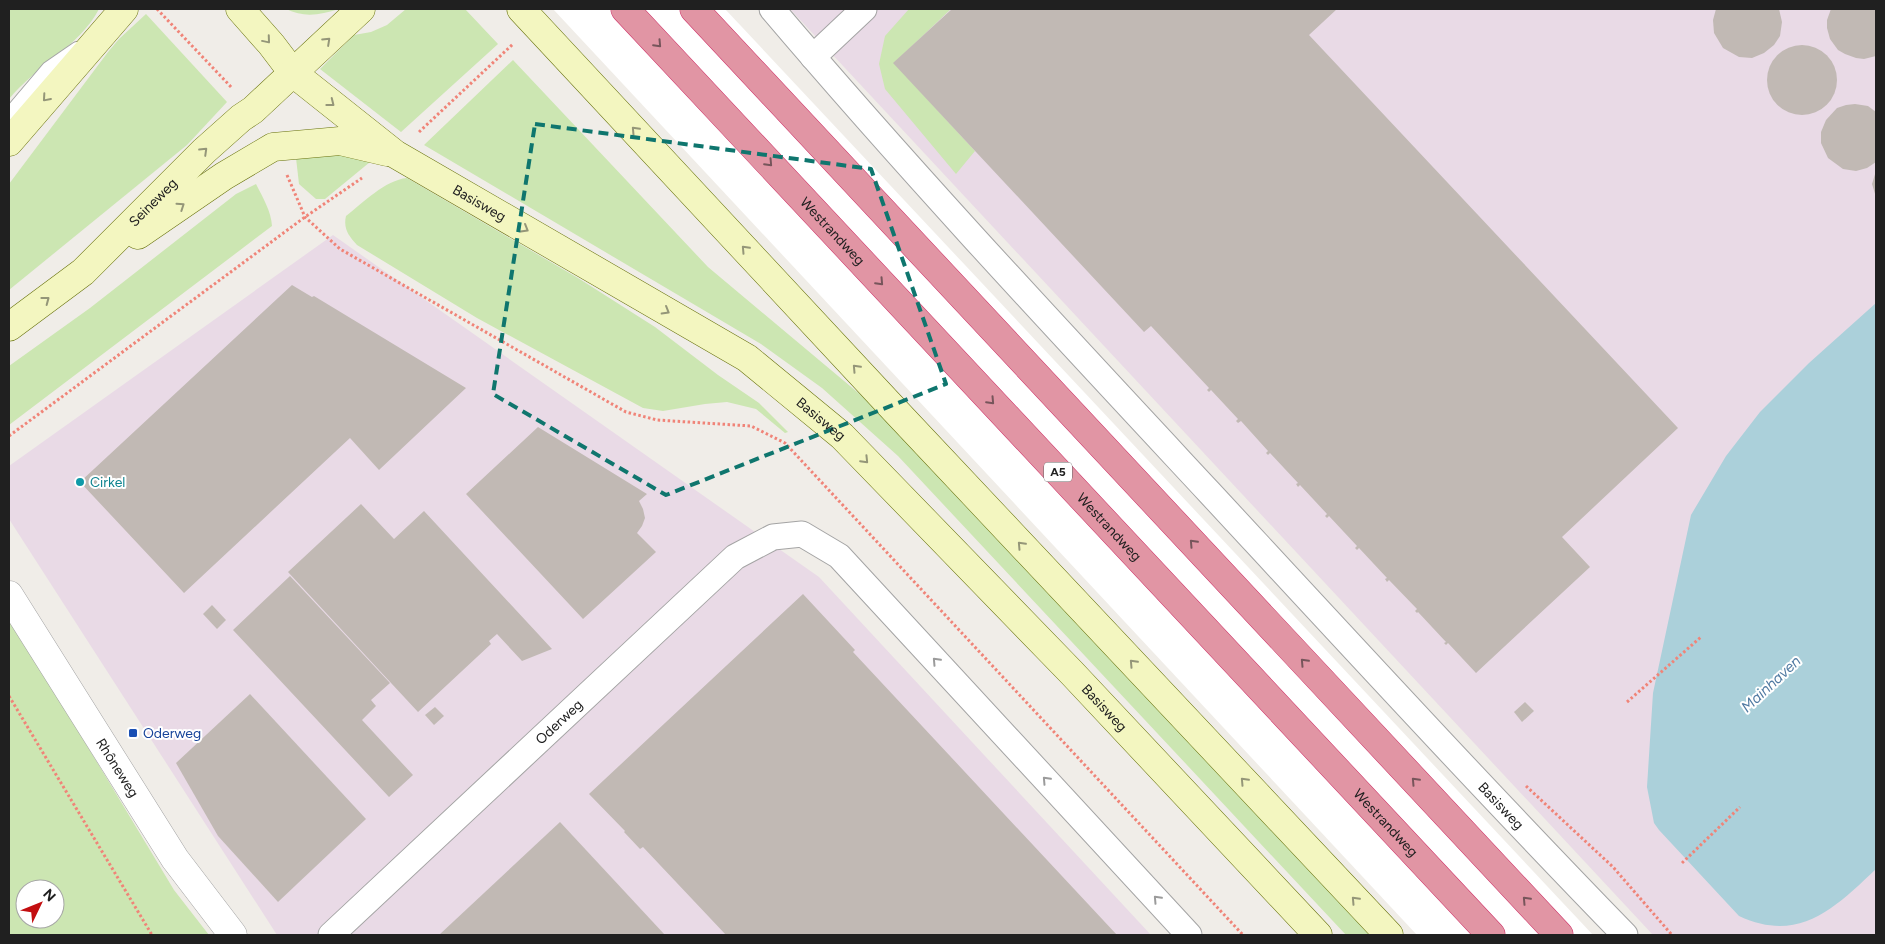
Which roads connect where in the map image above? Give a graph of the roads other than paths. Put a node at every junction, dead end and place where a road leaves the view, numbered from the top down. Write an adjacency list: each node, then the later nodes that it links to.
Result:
1 (240, 9): 10 (main road, Basisweg, one-way to 10)
2 (361, 9): 10 (main road, Seineweg, one-way to 2)
3 (625, 9): 22 (highway, Westrandweg / A5, one-way to 22)
4 (694, 9): 23 (highway, one-way to 4)
5 (772, 9): 9 (street, Basisweg)
6 (864, 9): 9 (street)
7 (528, 16): 21 (main road, one-way to 7)
8 (116, 18): 11 (lane); 12 (main road, one-way to 12)
9 (813, 57): 24 (street, Basisweg)
10 (292, 73): 13 (main road, Basisweg, one-way to 13); 14 (main road, Seineweg, one-way to 10)
11 (9, 114)
12 (9, 142)
13 (395, 154): 14 (main road, one-way to 13); 20 (main road, Basisweg, one-way to 20)
14 (83, 272): 15 (main road, Seineweg, one-way to 14)
15 (9, 327)
16 (9, 595): 17 (street, Rhôneweg)
17 (233, 935)
18 (331, 935): 19 (street, Oderweg, one-way to 18)
19 (1190, 935)
20 (1318, 935)
21 (1389, 935)
22 (1491, 935)
23 (1559, 935)
24 (1625, 935)

